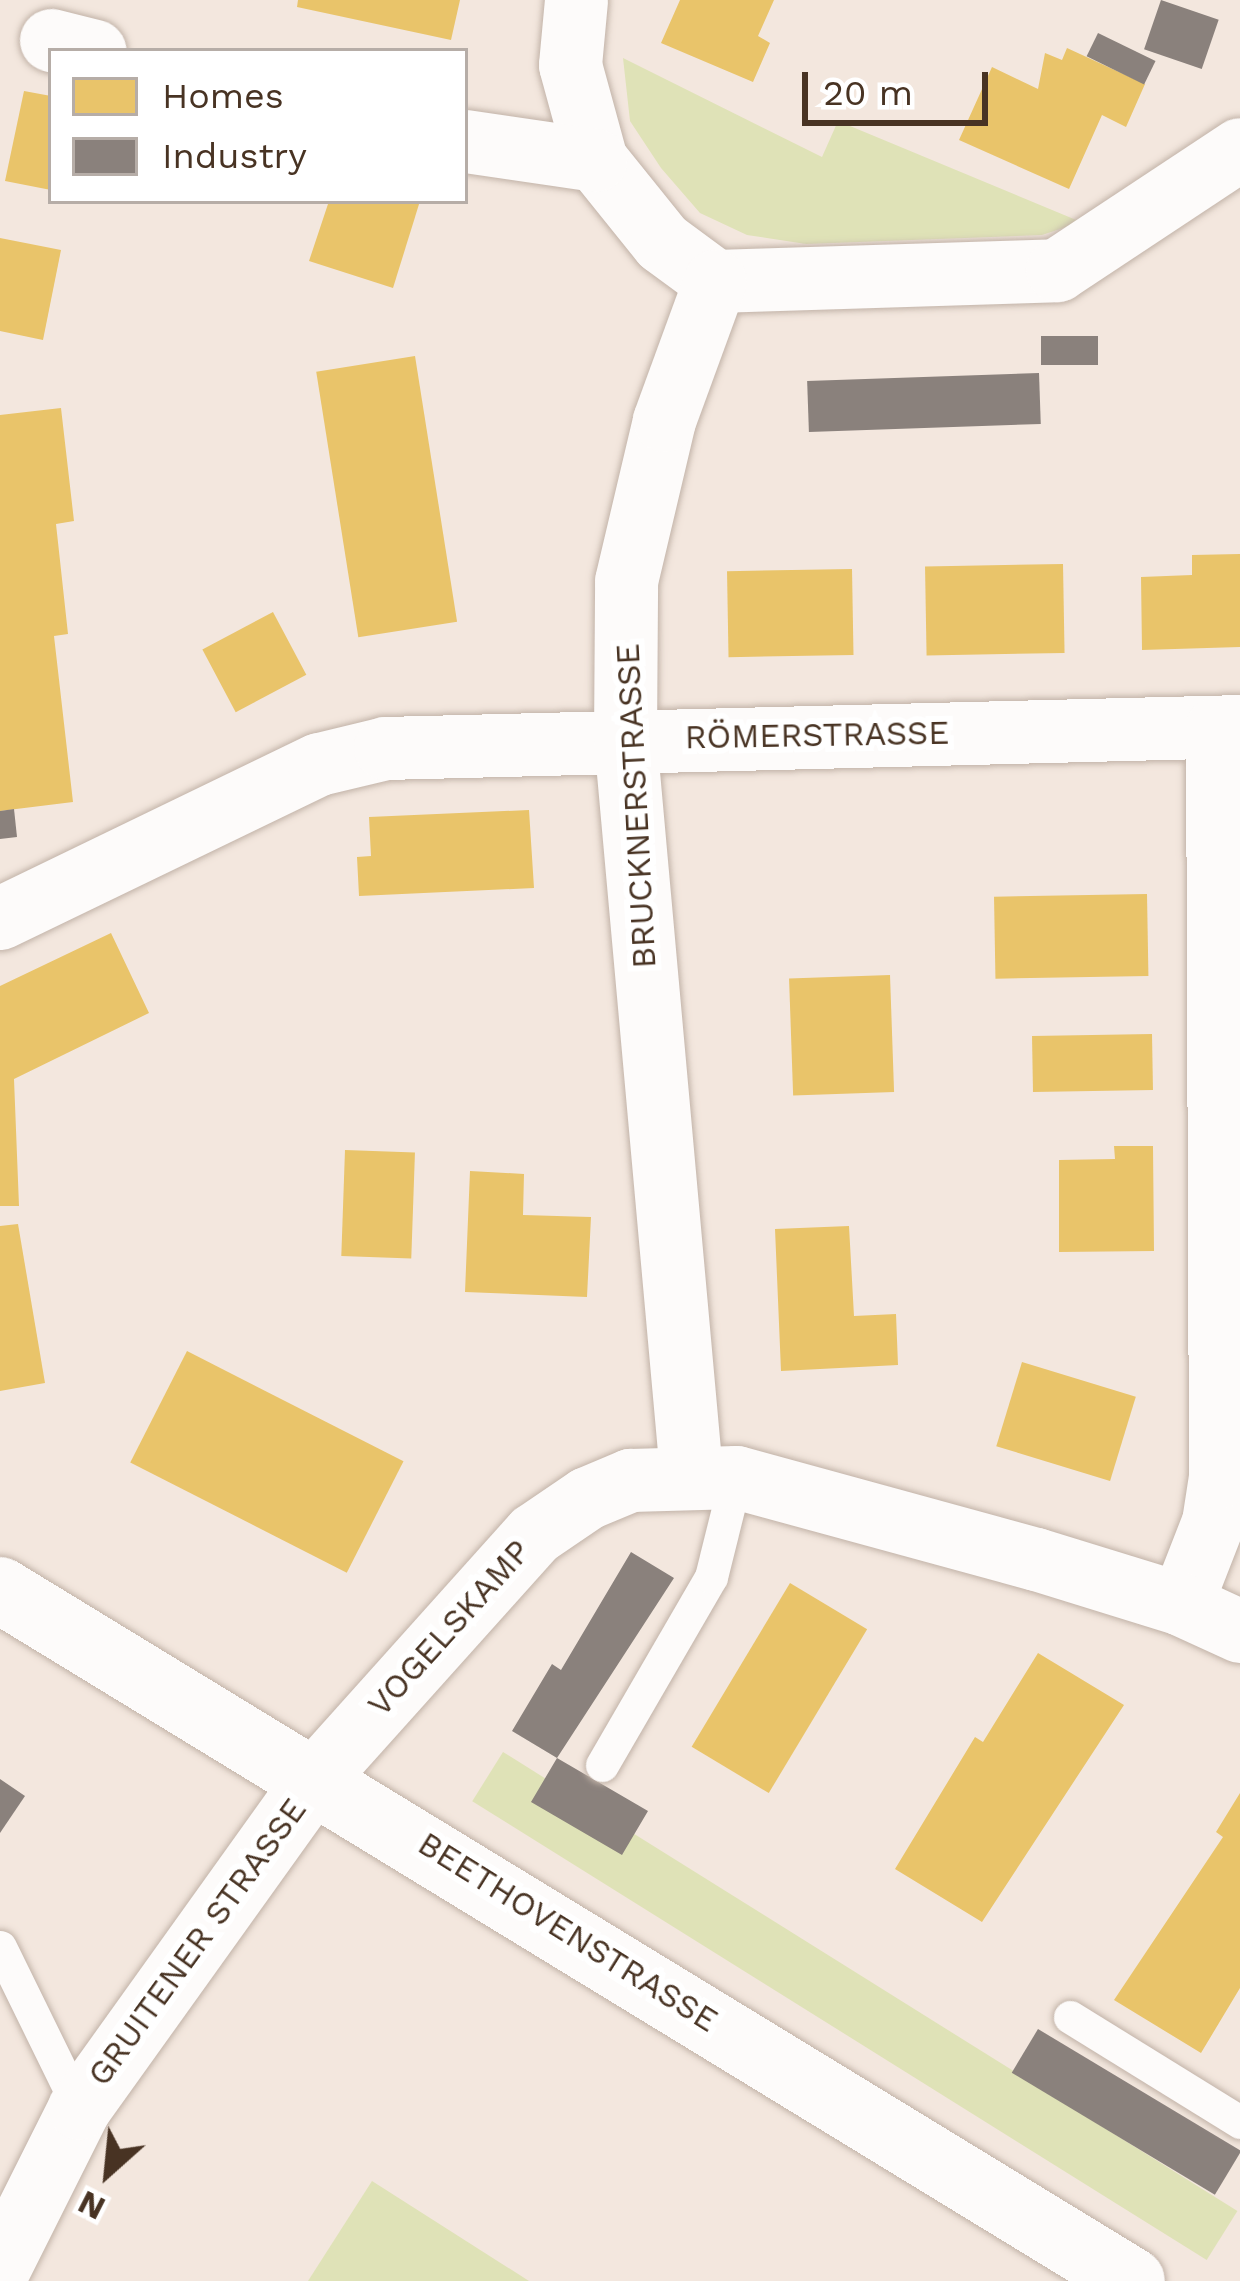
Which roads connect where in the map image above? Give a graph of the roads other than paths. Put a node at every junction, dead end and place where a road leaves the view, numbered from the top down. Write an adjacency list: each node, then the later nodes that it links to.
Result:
1 (576, 0): 4 (street)
2 (468, 142): 4 (street)
3 (1240, 149): 5 (street)
4 (596, 160): 5 (street)
5 (715, 281): 7 (street, BRUCKNERSTRASSE)
6 (1228, 727): 7 (street, RÖMERSTRASSE); 11 (street)
7 (625, 740): 8 (street, RÖMERSTRASSE); 9 (street, BRUCKNERSTRASSE)
8 (0, 918)
9 (713, 1475): 11 (street, VOGELSKAMP); 13 (lane); 14 (street, VOGELSKAMP)
10 (0, 1590): 14 (main road, BEETHOVENSTRASSE)
11 (1181, 1604): 12 (street, VOGELSKAMP)
12 (1240, 1631)
13 (602, 1765)
14 (316, 1777): 17 (street, GRUITENER STRASSE); 20 (main road, BEETHOVENSTRASSE)
15 (0, 1947): 17 (lane, GRUITENER STRASSE)
16 (1070, 2017): 18 (lane)
17 (79, 2108): 19 (street, GRUITENER STRASSE)
18 (1240, 2122)
19 (0, 2266)
20 (1132, 2281)

